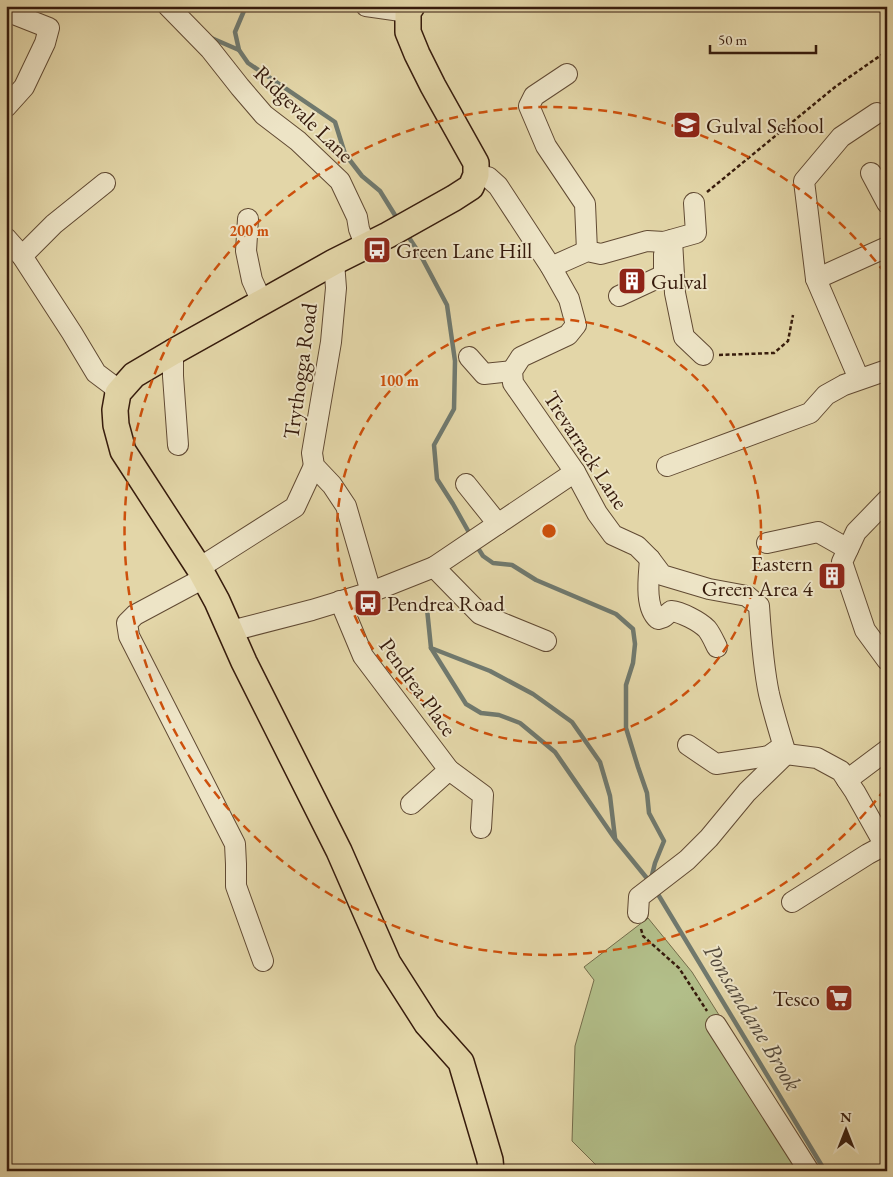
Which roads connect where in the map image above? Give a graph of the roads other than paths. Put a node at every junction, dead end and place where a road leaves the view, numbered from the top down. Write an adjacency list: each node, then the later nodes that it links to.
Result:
1 (168, 6): 16 (street, Ridgevale Lane)
2 (366, 6): 3 (street)
3 (410, 9): 9 (main road)
4 (6, 11): 6 (street)
5 (567, 74): 18 (street)
6 (6, 107)
7 (877, 113): 22 (street)
8 (871, 174): 11 (street)
9 (476, 175): 16 (main road); 21 (street)
10 (105, 183): 19 (street)
11 (887, 202)
12 (694, 203): 15 (street)
13 (248, 219): 24 (street)
14 (6, 238): 19 (street)
15 (668, 241): 18 (street); 23 (street); 26 (street)
16 (366, 247): 20 (main road)
17 (887, 247): 22 (street)
18 (587, 251): 21 (street)
19 (22, 256): 31 (street)
20 (334, 262): 24 (main road); 33 (street, Trythogga Road)
21 (551, 267): 29 (street)
22 (816, 279): 30 (street)
23 (619, 296)
24 (262, 302): 25 (main road)
25 (173, 352): 31 (main road); 32 (street)
26 (703, 355)
27 (470, 357): 29 (street)
28 (887, 370): 30 (street)
29 (512, 371): 35 (street, Trevarrack Lane)
30 (859, 379): 34 (street)
31 (118, 393): 43 (main road)
32 (178, 445)
33 (314, 466): 43 (street); 44 (street, Trythogga Road)
34 (667, 466)
35 (575, 472): 38 (street); 41 (street, Trevarrack Lane)
36 (466, 484): 38 (street)
37 (887, 500): 40 (street)
38 (498, 524): 42 (street)
39 (767, 544): 40 (street)
40 (848, 549): 49 (street)
41 (650, 559): 48 (street); 51 (street, Trevarrack Lane)
42 (434, 567): 44 (street); 47 (street)
43 (201, 573): 46 (main road); 60 (street)
44 (371, 592): 45 (street)
45 (340, 602): 46 (street); 53 (street, Pendrea Place)
46 (231, 631): 62 (main road)
47 (546, 641)
48 (717, 647)
49 (887, 660)
50 (688, 745): 51 (street)
51 (784, 750): 54 (street); 59 (street)
52 (885, 755): 54 (street)
53 (449, 770): 55 (street); 56 (street, Pendrea Place)
54 (847, 780): 57 (street)
55 (411, 804)
56 (480, 828)
57 (886, 847): 58 (street)
58 (792, 902)
59 (638, 913)
60 (263, 961)
61 (716, 1025): 63 (street)
62 (492, 1171)
63 (809, 1171)

